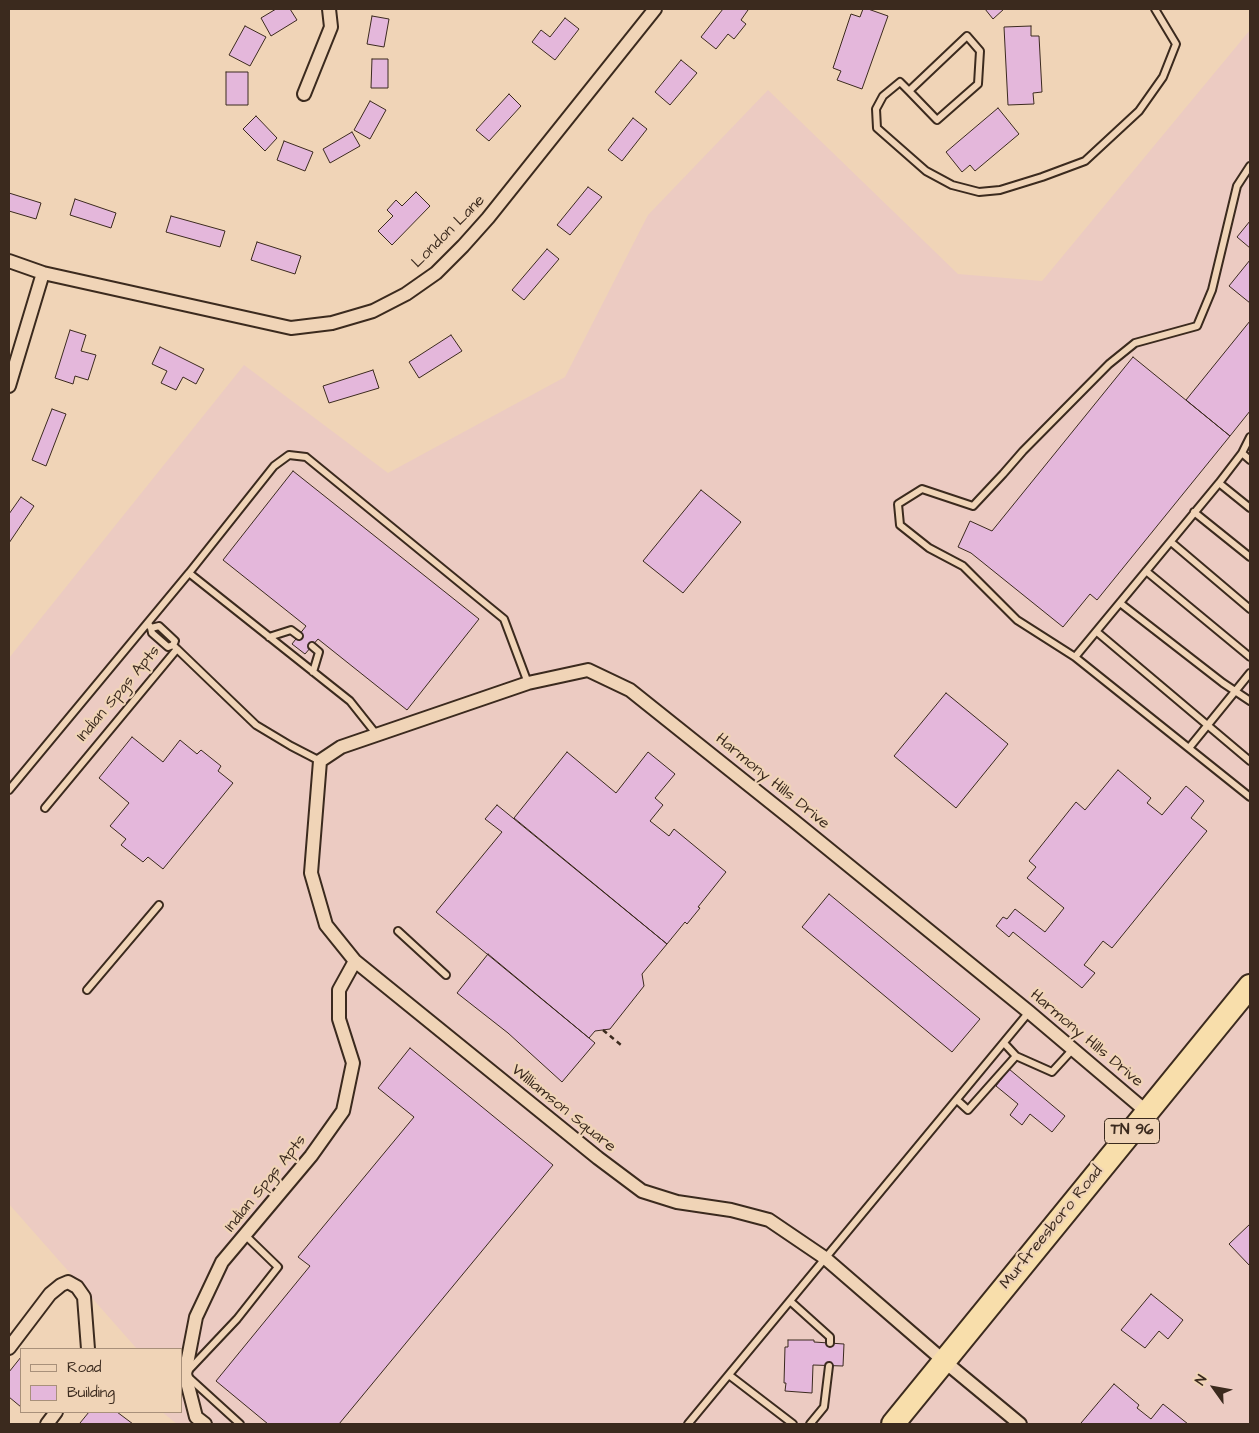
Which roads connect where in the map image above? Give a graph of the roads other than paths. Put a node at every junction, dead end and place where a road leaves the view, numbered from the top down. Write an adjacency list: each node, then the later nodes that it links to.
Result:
1 (329, 9): 5 (street)
2 (655, 9): 8 (street, London Lane)
3 (1155, 9): 4 (lane)
4 (909, 91): 4 (lane)
5 (304, 94)
6 (1250, 166): 28 (lane)
7 (9, 261): 8 (street, London Lane)
8 (43, 273): 9 (street)
9 (9, 386)
10 (1250, 437): 11 (lane)
11 (1242, 453): 12 (lane); 13 (lane)
12 (1250, 460)
13 (1219, 484): 14 (lane); 15 (lane)
14 (1250, 508)
15 (1194, 512): 16 (lane); 17 (lane)
16 (1171, 542): 18 (lane); 21 (lane)
17 (1250, 557)
18 (1146, 571): 20 (lane); 29 (lane)
19 (189, 573): 22 (lane); 25 (lane); 32 (lane)
20 (1120, 603): 23 (lane); 33 (lane)
21 (1250, 609)
22 (149, 626): 27 (lane); 40 (lane)
23 (1097, 632): 28 (lane); 35 (lane)
24 (299, 636): 25 (lane)
25 (269, 637): 30 (lane)
26 (312, 646): 30 (lane)
27 (175, 647): 38 (lane, Indian Spgs Apts); 42 (lane, Indian Spgs Apts)
28 (1075, 657): 37 (lane)
29 (1250, 657)
30 (313, 672): 36 (lane)
31 (1250, 673): 33 (lane)
32 (528, 682): 36 (street, Harmony Hills Drive); 49 (street, Harmony Hills Drive)
33 (1237, 691): 34 (lane); 35 (lane)
34 (1250, 701)
35 (1208, 726): 37 (lane); 39 (lane)
36 (377, 735): 38 (street, Harmony Hills Drive)
37 (1190, 748): 41 (lane)
38 (320, 761): 45 (street, Williamson Square)
39 (1250, 761)
40 (9, 790)
41 (1250, 797)
42 (45, 808)
43 (159, 905): 48 (lane)
44 (398, 931): 46 (lane)
45 (355, 961): 55 (street, Indian Spgs Apts); 56 (street, Williamson Square)
46 (446, 975)
47 (1250, 986): 54 (highway, Murfreesboro Road / TN 96)
48 (87, 990)
49 (1029, 1012): 50 (lane); 51 (street, Harmony Hills Drive)
50 (1004, 1043): 52 (lane); 53 (lane)
51 (1073, 1049): 52 (lane); 54 (street, Harmony Hills Drive)
52 (1016, 1056): 53 (lane)
53 (956, 1100): 56 (lane)
54 (1147, 1112): 61 (highway, Murfreesboro Road / TN 96)
55 (245, 1235): 63 (street, Indian Spgs Apts); 63 (lane)
56 (825, 1258): 57 (lane); 61 (street, Williamson Square)
57 (790, 1301): 58 (lane); 64 (lane)
58 (830, 1343)
59 (9, 1348): 60 (street)
60 (88, 1348)
61 (944, 1361): 72 (highway, Murfreesboro Road / TN 96); 73 (street, Williamson Square)
62 (829, 1366): 71 (lane)
63 (185, 1374): 67 (street, Indian Spgs Apts); 68 (lane)
64 (729, 1375): 69 (lane); 70 (lane)
65 (55, 1413): 66 (street)
66 (47, 1424)
67 (205, 1424)
68 (240, 1424)
69 (688, 1424)
70 (793, 1424)
71 (810, 1424)
72 (893, 1424)
73 (1020, 1424)

